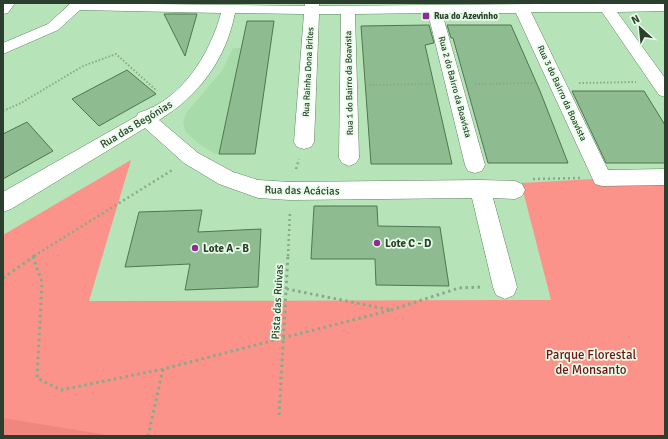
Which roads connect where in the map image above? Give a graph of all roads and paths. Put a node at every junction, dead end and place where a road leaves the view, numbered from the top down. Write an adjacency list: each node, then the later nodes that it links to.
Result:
1 (8, 3): 10 (street)
2 (79, 5): 6 (street); 11 (street)
3 (605, 5): 5 (street); 9 (street); 15 (street)
4 (312, 6): 6 (street); 7 (street); 19 (street, Rua Rainha Dona Brites)
5 (665, 7)
6 (229, 8): 16 (street, Rua das Begónias)
7 (348, 9): 8 (street); 14 (street, Rua 1 do Bairro da Boavista)
8 (434, 9): 9 (street); 13 (street, Rua 2 do Bairro da Boavista)
9 (522, 9): 12 (street, Rua 3 do Bairro da Boavista)
10 (3, 10)
11 (3, 49)
12 (557, 83): 13 (path); 15 (path); 23 (street, Rua 3 do Bairro da Boavista)
13 (454, 84): 14 (path); 22 (street, Rua 2 do Bairro da Boavista)
14 (349, 85): 21 (street, Rua 1 do Bairro da Boavista)
15 (662, 86)
16 (172, 104): 17 (path); 18 (street, Rua das Begónias)
17 (3, 111)
18 (145, 118): 20 (street, Rua das Acácias); 28 (street, Rua das Begónias)
19 (304, 142): 27 (path, Pista das Ruivas)
20 (191, 158): 27 (street, Rua das Acácias); 29 (path)
21 (349, 158)
22 (475, 165)
23 (602, 178): 24 (street); 26 (path)
24 (665, 178)
25 (480, 190): 26 (street, Rua das Acácias); 27 (street, Rua das Acácias); 31 (street)
26 (515, 190)
27 (290, 191): 32 (path, Pista das Ruivas)
28 (3, 203)
29 (33, 258): 30 (path); 35 (path)
30 (3, 278)
31 (505, 287): 33 (path)
32 (287, 289): 33 (path); 34 (path, Pista das Ruivas)
33 (391, 310): 34 (path)
34 (284, 338): 35 (path); 36 (path, Pista das Ruivas)
35 (163, 369): 37 (path)
36 (279, 415)
37 (148, 436)

